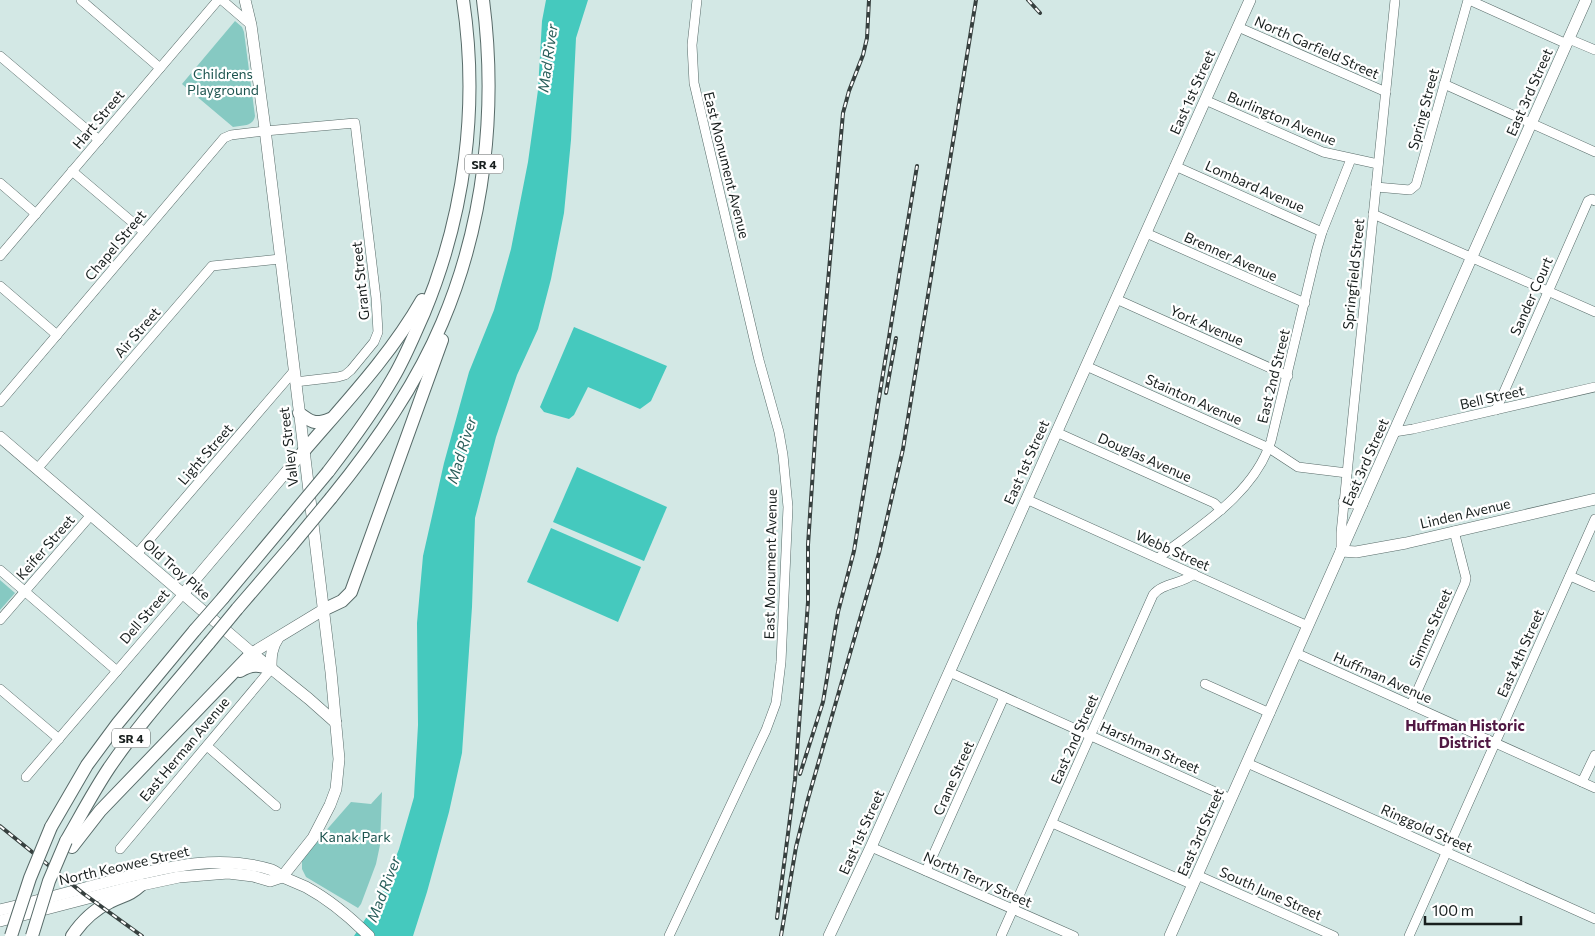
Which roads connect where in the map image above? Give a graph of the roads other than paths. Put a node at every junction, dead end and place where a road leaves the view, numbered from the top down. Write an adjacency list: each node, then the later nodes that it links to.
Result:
1 (80, 0): 17 (street)
2 (218, 0): 17 (street, Hart Street)
3 (222, 0): 12 (street)
4 (245, 0): 12 (main road, Valley Street)
5 (463, 0): 41 (highway, SR 4)
6 (483, 0): 47 (highway, SR 4)
7 (697, 0): 128 (street, East Monument Avenue)
8 (1250, 0): 13 (main road, East 1st Street)
9 (1395, 0): 19 (street, Springfield Street)
10 (1468, 0): 14 (street); 18 (street, Spring Street)
11 (1586, 0): 14 (main road, East 3rd Street)
12 (251, 25): 23 (main road, Valley Street)
13 (1238, 27): 19 (street, North Garfield Street); 20 (main road, East 1st Street)
14 (1568, 41): 15 (street); 22 (main road, East 3rd Street)
15 (1595, 50)
16 (0, 56): 24 (street)
17 (160, 68): 24 (street, Hart Street)
18 (1444, 84): 22 (street); 31 (street, Spring Street)
19 (1386, 92): 27 (street, Springfield Street)
20 (1205, 100): 26 (street, Burlington Avenue); 28 (main road, East 1st Street)
21 (355, 123): 23 (street, Chapel Street); 51 (street, Grant Street)
22 (1532, 124): 25 (street); 39 (main road, East 3rd Street)
23 (265, 130): 35 (street, Chapel Street); 40 (main road, Valley Street)
24 (99, 140): 29 (street, Hart Street)
25 (1595, 152)
26 (1351, 159): 27 (street, Burlington Avenue); 36 (street, East 2nd Street)
27 (1378, 164): 31 (street, Springfield Street)
28 (1176, 166): 36 (street, Lombard Avenue); 37 (main road, East 1st Street)
29 (72, 171): 33 (street, Hart Street); 35 (street)
30 (0, 183): 33 (street)
31 (1376, 187): 34 (street, Springfield Street)
32 (1592, 200): 43 (street, Sander Court)
33 (36, 214): 38 (street, Hart Street)
34 (1373, 214): 39 (street); 63 (street, Springfield Street)
35 (144, 232): 48 (street, Chapel Street)
36 (1322, 232): 45 (street, East 2nd Street)
37 (1146, 233): 44 (main road, East 1st Street); 45 (street, Brenner Avenue)
38 (0, 256)
39 (1472, 257): 43 (street); 58 (main road, East 3rd Street)
40 (280, 259): 51 (main road, Valley Street); 62 (street, Air Street)
41 (439, 273): 56 (highway); 124 (highway, SR 4, bridge)
42 (0, 286): 48 (street)
43 (1548, 291): 46 (street); 54 (street, Sander Court)
44 (1116, 299): 49 (main road, East 1st Street); 50 (street, York Avenue)
45 (1305, 303): 50 (street, East 2nd Street)
46 (1595, 312)
47 (442, 323): 81 (highway); 111 (highway, SR 4, bridge)
48 (57, 335): 53 (street, Chapel Street)
49 (1086, 366): 57 (main road, East 1st Street); 60 (street, Stainton Avenue)
50 (1288, 376): 60 (street, East 2nd Street)
51 (295, 377): 55 (main road, Valley Street); 73 (street, Light Street)
52 (1595, 387): 54 (street, Bell Street)
53 (0, 402)
54 (1496, 410): 58 (street, Bell Street)
55 (299, 412): 56 (highway); 61 (main road, Valley Street)
56 (330, 419): 61 (highway)
57 (1056, 432): 65 (main road, East 1st Street); 68 (street, Douglas Avenue)
58 (1394, 432): 67 (main road, East 3rd Street)
59 (0, 437): 62 (main road, Old Troy Pike)
60 (1269, 448): 63 (street, Stainton Avenue); 68 (street, East 2nd Street)
61 (303, 452): 80 (main road, Dell Street); 81 (main road, Valley Street)
62 (37, 469): 69 (main road, Old Troy Pike)
63 (1347, 473): 66 (street, Springfield Street)
64 (1595, 498): 71 (main road, Linden Avenue)
65 (1026, 499): 74 (street, Webb Street); 89 (main road, East 1st Street)
66 (1344, 502): 67 (main road); 72 (street, Springfield Street)
67 (1362, 504): 72 (main road, East 3rd Street)
68 (1221, 510): 74 (street, East 2nd Street)
69 (91, 515): 73 (main road, Old Troy Pike); 79 (street, Keifer Street)
70 (1595, 519): 77 (street, East 4th Street)
71 (1454, 531): 72 (main road, Linden Avenue); 96 (street, Simms Street)
72 (1341, 552): 83 (main road, East 3rd Street)
73 (137, 554): 80 (main road, Old Troy Pike)
74 (1158, 558): 76 (street, Webb Street)
75 (0, 570): 79 (street)
76 (1194, 574): 83 (street, Webb Street); 99 (street, East 2nd Street)
77 (1570, 576): 78 (street); 101 (street, East 4th Street)
78 (1595, 587)
79 (24, 591): 82 (street, Keifer Street); 88 (street)
80 (183, 594): 85 (main road, Old Troy Pike); 88 (street, Dell Street)
81 (323, 610): 84 (main road); 92 (main road, Valley Street)
82 (0, 620)
83 (1308, 626): 86 (main road, East 3rd Street)
84 (278, 638): 85 (main road); 87 (main road)
85 (252, 653): 87 (main road, Old Troy Pike); 90 (highway)
86 (1296, 653): 96 (street, Huffman Avenue); 97 (main road, East 3rd Street)
87 (271, 669): 90 (highway); 95 (main road, Old Troy Pike); 102 (street, East Herman Avenue)
88 (117, 671): 100 (street, Dell Street)
89 (949, 672): 94 (street, Harshman Street); 112 (main road, East 1st Street)
90 (231, 676): 111 (highway)
91 (1205, 684): 97 (street)
92 (332, 686): 95 (main road); 98 (main road, Valley Street)
93 (0, 689): 100 (street)
94 (1004, 697): 99 (street, Harshman Street); 115 (street, Crane Street)
95 (309, 699): 98 (main road, Old Troy Pike)
96 (1411, 705): 101 (street, Huffman Avenue)
97 (1270, 712): 104 (main road, East 3rd Street)
98 (336, 724): 116 (main road, Valley Street)
99 (1091, 735): 108 (street, Harshman Street); 110 (street, East 2nd Street)
100 (59, 739): 105 (street, Dell Street)
101 (1495, 743): 106 (street, Huffman Avenue); 114 (street, East 4th Street)
102 (206, 746): 109 (street); 113 (street, East Herman Avenue)
103 (1595, 755): 106 (street)
104 (1247, 763): 108 (main road, East 3rd Street); 114 (street, Ringgold Street)
105 (26, 777)
106 (1582, 782): 107 (street, Huffman Avenue)
107 (1595, 788)
108 (1231, 799): 117 (main road, East 3rd Street)
109 (276, 806)
110 (1052, 823): 117 (street, South June Street); 119 (street, East 2nd Street)
111 (69, 844): 125 (highway, bridge)
112 (871, 846): 115 (street, North Terry Street); 123 (main road, East 1st Street)
113 (120, 849)
114 (1446, 852): 121 (street, Ringgold Street); 133 (street, East 4th Street)
115 (926, 871): 119 (street, North Terry Street)
116 (282, 877): 118 (main road, North Keowee Street); 120 (main road, North Keowee Street); 127 (main road, North Keowee Street)
117 (1195, 880): 131 (main road, East 3rd Street); 132 (street, South June Street)
118 (142, 885): 122 (main road, North Keowee Street); 126 (highway)
119 (1013, 909): 129 (street, East 2nd Street); 130 (street, North Terry Street)
120 (0, 910)
121 (1595, 919)
122 (0, 921)
123 (833, 935)
124 (11, 936)
125 (32, 936)
126 (72, 936)
127 (369, 936)
128 (670, 936)
129 (1001, 936)
130 (1074, 936)
131 (1170, 936)
132 (1334, 936)
133 (1409, 936)

